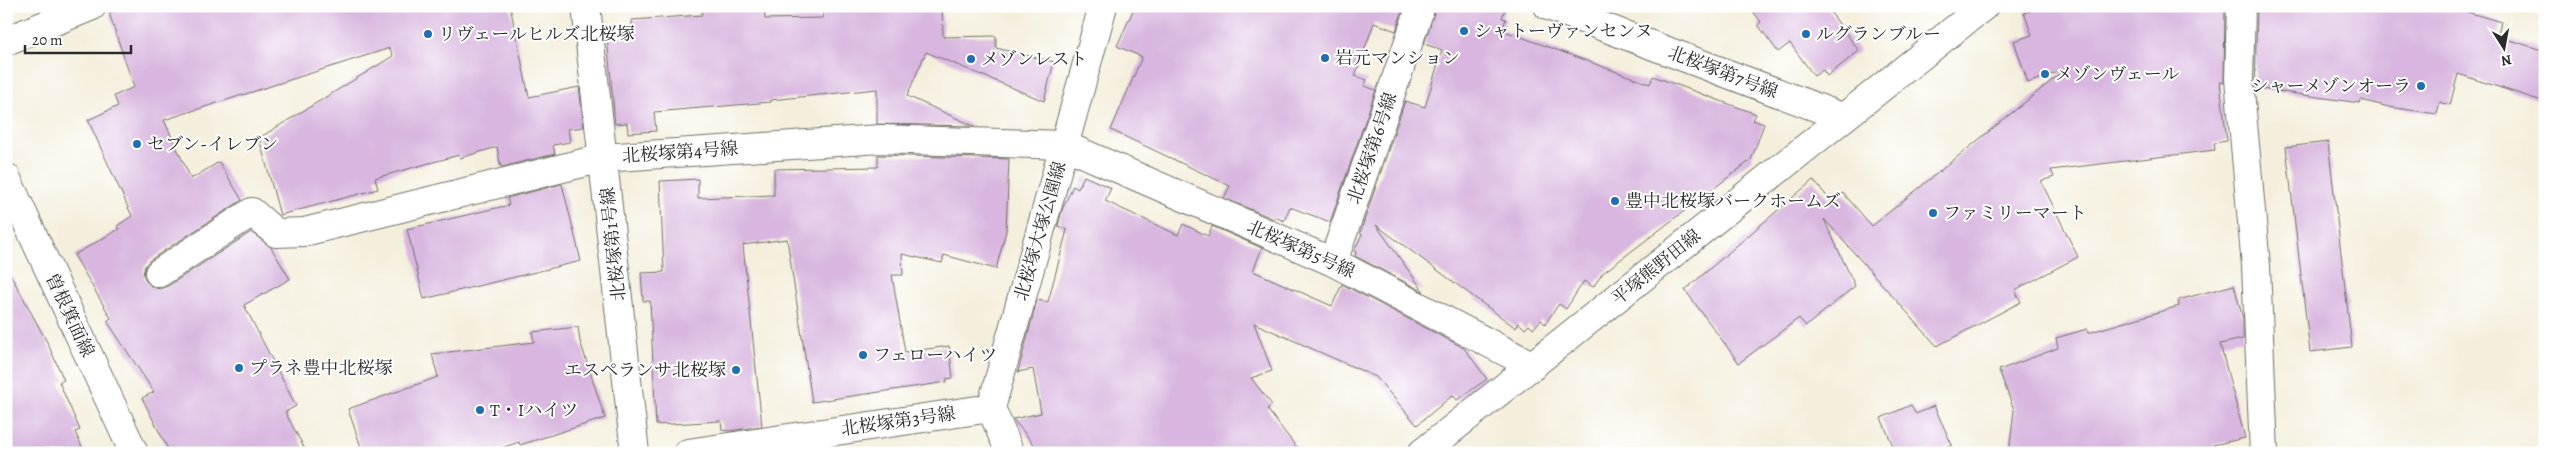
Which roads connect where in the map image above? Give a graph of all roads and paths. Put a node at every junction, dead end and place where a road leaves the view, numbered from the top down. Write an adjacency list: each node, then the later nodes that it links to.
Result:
1 (92, 6): 10 (street)
2 (586, 6): 13 (street, 北桜塚第1号線)
3 (1103, 6): 12 (street, 北桜塚大塚公園線)
4 (1421, 6): 15 (street, 北桜塚第6号線)
5 (1548, 6): 11 (street, 北桜塚第7号線)
6 (1963, 6): 9 (street)
7 (1984, 6): 9 (street, 平塚熊野田線)
8 (2240, 6): 25 (street)
9 (1941, 40): 11 (street, 平塚熊野田線)
10 (6, 41)
11 (1842, 118): 17 (street, 平塚熊野田線)
12 (1064, 145): 13 (street, 北桜塚第4号線); 15 (street, 北桜塚第5号線); 18 (street, 北桜塚大塚公園線)
13 (603, 158): 16 (street, 北桜塚第4号線); 21 (street, 北桜塚第1号線)
14 (6, 177): 20 (street, 曽根箕面線)
15 (1333, 262): 17 (street, 北桜塚第5号線)
16 (159, 273)
17 (1533, 366): 24 (street, 平塚熊野田線)
18 (990, 408): 19 (street, 北桜塚第3号線); 23 (street)
19 (806, 444): 22 (street, 北桜塚第3号線)
20 (134, 453)
21 (635, 453)
22 (688, 453)
23 (1010, 453)
24 (1422, 453)
25 (2264, 453)

